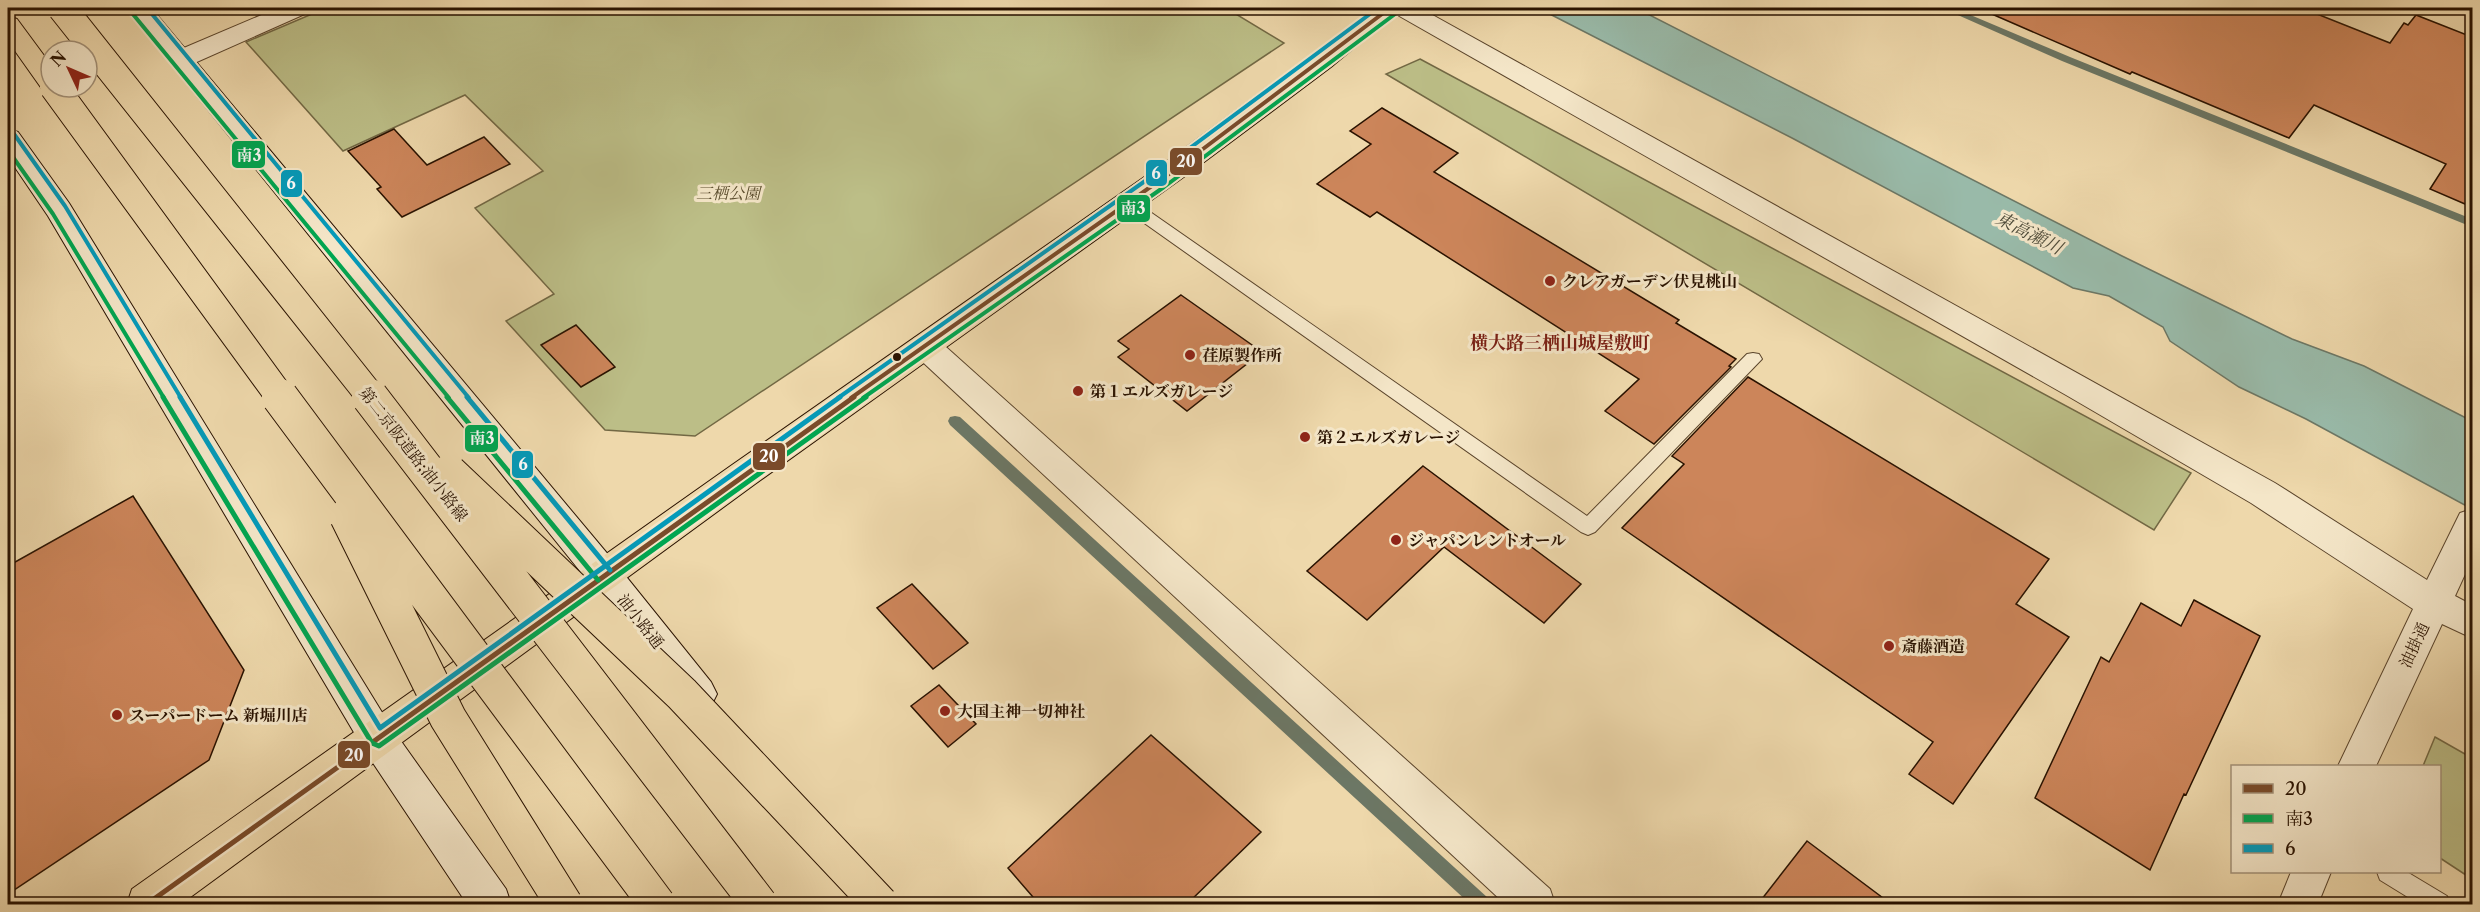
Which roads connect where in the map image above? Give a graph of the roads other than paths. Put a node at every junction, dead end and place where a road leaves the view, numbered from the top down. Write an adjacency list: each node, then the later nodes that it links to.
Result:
1 (62, 8): 14 (main road, 第二京阪道路;油小路線, bridge)
2 (138, 8): 7 (street, 油小路通)
3 (298, 8): 7 (street)
4 (1390, 8): 11 (main road)
5 (1403, 8): 18 (street)
6 (8, 24): 8 (main road)
7 (181, 58): 17 (street, 油小路通)
8 (39, 67)
9 (62, 99): 15 (main road, bridge)
10 (8, 138): 20 (street)
11 (1128, 204): 12 (main road); 13 (lane)
12 (924, 346): 17 (main road); 31 (street)
13 (1753, 359)
14 (376, 404): 28 (main road, 第二京阪道路;油小路線, bridge); 30 (main road, bridge)
15 (311, 440): 26 (main road, bridge); 27 (main road, bridge)
16 (2472, 523): 18 (street, 油掛通)
17 (604, 575): 20 (main road); 29 (street, 油小路通)
18 (2434, 603): 19 (street); 21 (street, 油掛通)
19 (2472, 622)
20 (378, 739): 24 (main road); 25 (street)
21 (2357, 765)
22 (2311, 873): 32 (street)
23 (2390, 873): 33 (lane)
24 (147, 904)
25 (491, 904)
26 (564, 904)
27 (657, 904)
28 (759, 904)
29 (867, 904)
30 (880, 904)
31 (1535, 904)
32 (2298, 904)
33 (2439, 904)

